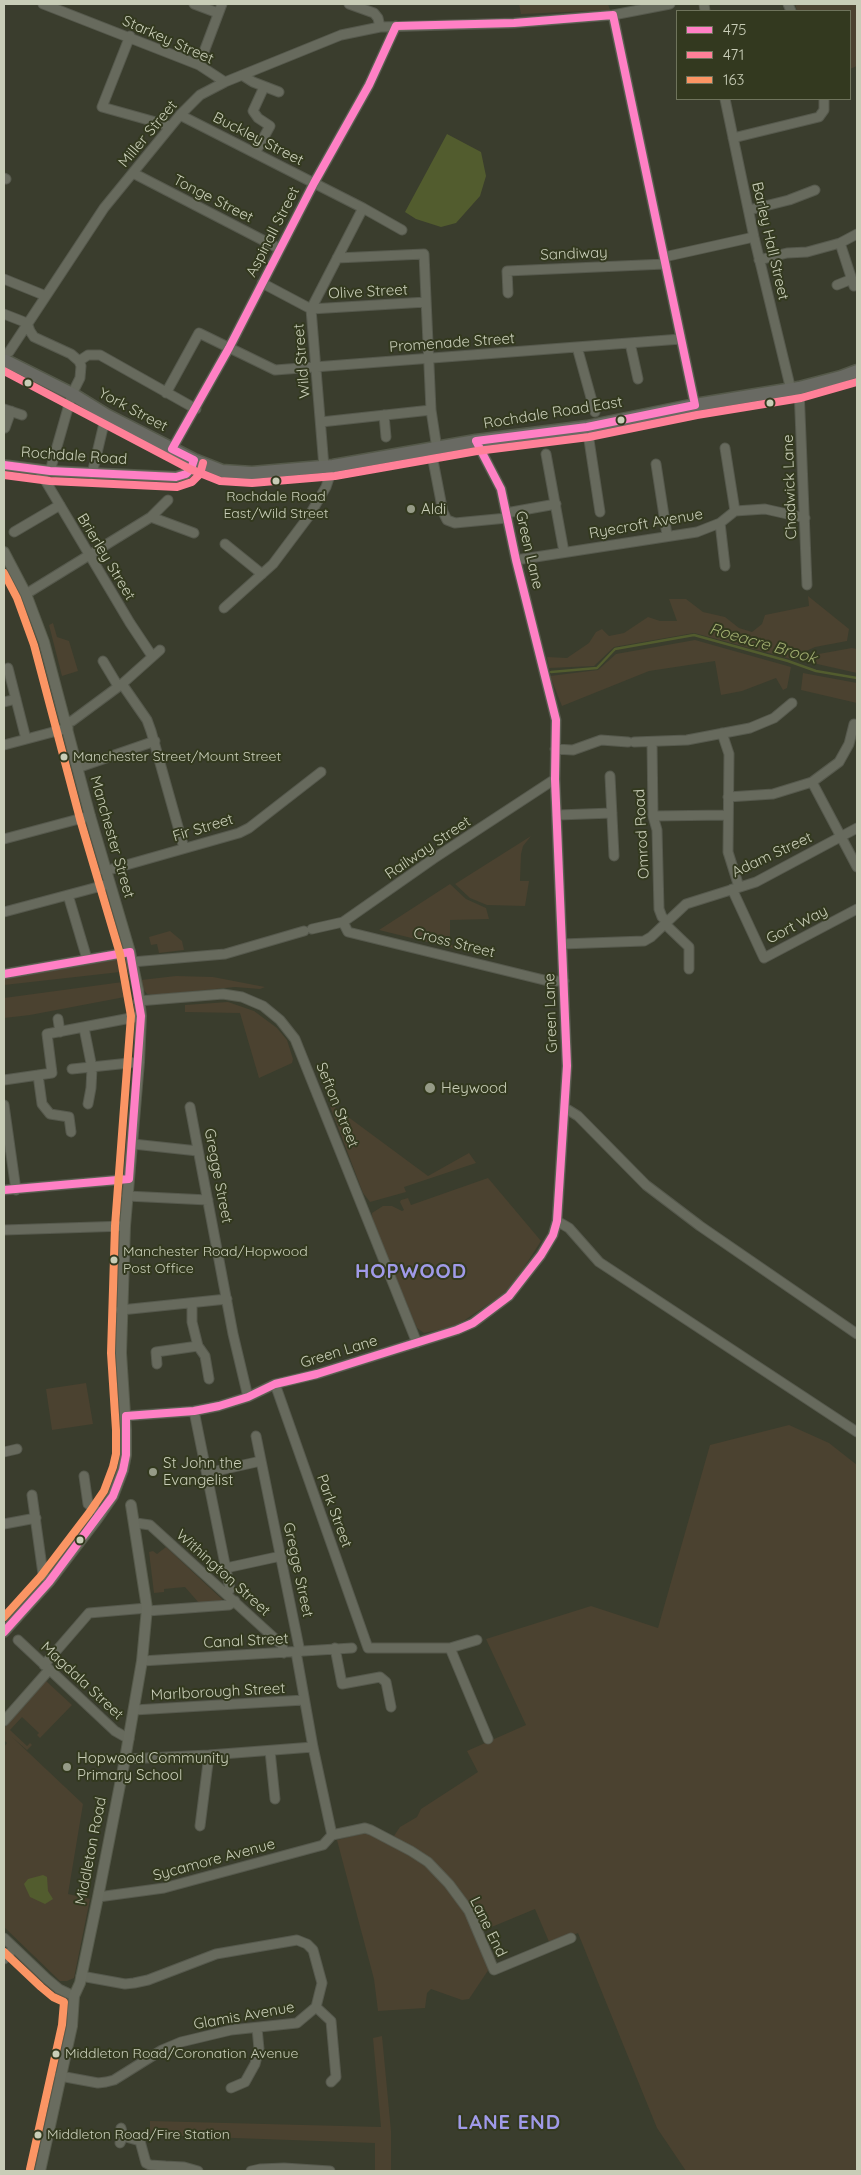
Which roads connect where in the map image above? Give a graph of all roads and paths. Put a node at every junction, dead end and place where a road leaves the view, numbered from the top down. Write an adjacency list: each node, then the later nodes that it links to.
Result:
1 (43, 4): 10 (street, Starkey Street)
2 (194, 4): 6 (street)
3 (222, 4): 6 (street)
4 (349, 4): 9 (street)
5 (670, 4): 7 (street, Miller Street)
6 (218, 13): 11 (street)
7 (613, 15): 8 (street, Miller Street); 34 (street)
8 (396, 26): 9 (street, Miller Street); 23 (street, Aspinall Street)
9 (380, 27): 12 (street, Miller Street)
10 (130, 36): 11 (street, Starkey Street); 19 (street)
11 (199, 65): 13 (street, Starkey Street)
12 (242, 75): 13 (street, Miller Street); 14 (street)
13 (225, 82): 18 (street, Miller Street)
14 (264, 87): 15 (street); 21 (street)
15 (279, 92)
16 (725, 100): 20 (street, Barley Hall Street)
17 (824, 100): 20 (street)
18 (180, 115): 19 (street, Miller Street); 21 (street, Buckley Street)
19 (170, 126): 22 (street, Miller Street)
20 (733, 138): 26 (street, Barley Hall Street)
21 (255, 153): 23 (street, Buckley Street)
22 (133, 173): 31 (street, Tonge Street); 39 (street, Miller Street)
23 (314, 183): 25 (street, Buckley Street); 31 (street, Aspinall Street)
24 (815, 190): 26 (street)
25 (363, 208): 27 (street, Buckley Street); 32 (street, Wild Street)
26 (749, 210): 29 (street, Barley Hall Street)
27 (402, 230)
28 (857, 234): 30 (street)
29 (754, 237): 33 (street, Barley Hall Street); 34 (street)
30 (840, 243): 33 (street); 37 (street)
31 (280, 249): 36 (street, Aspinall Street)
32 (337, 258): 40 (street); 41 (street, Wild Street)
33 (759, 260): 54 (street, Barley Hall Street)
34 (664, 261): 38 (street, Sandiway); 44 (street)
35 (4, 279): 39 (street)
36 (262, 283): 41 (street); 47 (street, Aspinall Street)
37 (837, 285)
38 (508, 293)
39 (46, 296): 43 (street, Miller Street)
40 (426, 302): 41 (street, Olive Street); 49 (street)
41 (311, 309): 51 (street, Wild Street)
42 (4, 314): 43 (street)
43 (28, 322): 48 (street, Miller Street); 50 (street)
44 (681, 339): 45 (street, Promenade Street); 57 (street)
45 (630, 343): 46 (street, Promenade Street); 53 (street)
46 (577, 347): 49 (street, Promenade Street); 61 (street)
47 (229, 348): 51 (street, Promenade Street); 55 (street, Promenade Street); 58 (street, Aspinall Street)
48 (6, 356): 56 (highway, York Street)
49 (428, 359): 51 (street, Promenade Street); 60 (street)
50 (80, 361): 55 (street); 56 (street)
51 (316, 367): 65 (street, Wild Street)
52 (857, 371): 54 (highway, Rochdale Road East)
53 (638, 379)
54 (795, 389): 57 (highway, Rochdale Road East); 89 (street, Chadwick Lane)
55 (166, 393): 58 (street)
56 (72, 394): 63 (highway, York Street); 79 (street)
57 (695, 405): 66 (highway, Rochdale Road East)
58 (196, 409): 71 (street, Aspinall Street)
59 (7, 410): 62 (street); 67 (street)
60 (431, 410): 64 (street); 72 (street)
61 (595, 412)
62 (22, 414)
63 (106, 415): 71 (highway, York Street); 81 (street)
64 (384, 415): 65 (street); 68 (street)
65 (321, 422): 77 (street, Wild Street)
66 (587, 427): 69 (highway, Rochdale Road East); 86 (street)
67 (5, 428)
68 (386, 436)
69 (476, 441): 72 (highway, Rochdale Road East); 87 (street, Green Lane)
70 (725, 448): 85 (street)
71 (172, 449): 74 (highway, York Street)
72 (434, 449): 77 (highway, Rochdale Road East); 87 (street)
73 (546, 454): 83 (street)
74 (194, 460): 80 (highway, York Street); 81 (main road, Rochdale Road)
75 (4, 464): 78 (main road, Rochdale Road)
76 (656, 464): 93 (street)
77 (328, 467): 80 (highway, Rochdale Road East); 100 (street)
78 (39, 470): 79 (main road, Rochdale Road); 84 (street, Brierley Street)
79 (50, 471): 81 (main road, Rochdale Road)
80 (252, 473)
81 (92, 474)
82 (168, 500): 88 (street)
83 (556, 504): 87 (street); 96 (street)
84 (60, 505): 91 (street); 97 (street, Brierley Street)
85 (735, 510): 89 (street); 90 (street, Ryecroft Avenue)
86 (600, 512)
87 (507, 515): 98 (street, Green Lane)
88 (151, 517): 92 (street); 97 (street)
89 (805, 518): 101 (street, Chadwick Lane)
90 (720, 523): 93 (street, Ryecroft Avenue); 99 (street)
91 (14, 532)
92 (194, 533)
93 (667, 536): 96 (street, Ryecroft Avenue)
94 (225, 544): 100 (street)
95 (4, 552): 102 (main road, Manchester Street)
96 (564, 552): 98 (street, Ryecroft Avenue)
97 (90, 556): 102 (street); 105 (street, Brierley Street)
98 (516, 560): 119 (street, Green Lane)
99 (725, 566)
100 (262, 574): 103 (street)
101 (807, 585)
102 (26, 594): 113 (main road, Manchester Street)
103 (224, 608)
104 (160, 650): 105 (street)
105 (152, 656): 108 (street)
106 (103, 661): 108 (street)
107 (8, 668): 110 (street)
108 (120, 685): 113 (street); 116 (street)
109 (790, 693): 114 (street)
110 (16, 699): 111 (street); 115 (street)
111 (4, 702)
112 (856, 724): 124 (street)
113 (67, 725): 115 (street); 120 (main road, Manchester Street)
114 (722, 733): 117 (street); 125 (street)
115 (26, 739): 118 (street)
116 (155, 741): 120 (street); 134 (street)
117 (652, 742): 119 (street); 130 (street, Omrod Road)
118 (4, 745)
119 (555, 749): 123 (street, Green Lane)
120 (77, 768): 129 (main road, Manchester Street)
121 (321, 772): 134 (street, Fir Street)
122 (610, 776): 126 (street)
123 (555, 779): 127 (street, Green Lane); 143 (street, Railway Street)
124 (812, 782): 125 (street); 132 (street)
125 (728, 797): 128 (street)
126 (612, 813): 127 (street); 135 (street)
127 (558, 815): 145 (street, Green Lane)
128 (727, 815): 130 (street); 139 (street)
129 (90, 816): 133 (street); 137 (main road, Manchester Street)
130 (653, 816): 144 (street, Omrod Road)
131 (857, 828): 132 (street, Adam Street)
132 (841, 837): 136 (street); 139 (street, Adam Street)
133 (4, 839)
134 (184, 848): 137 (street, Fir Street)
135 (614, 856)
136 (857, 866)
137 (105, 871): 138 (main road, Manchester Street)
138 (109, 884): 140 (street); 147 (main road, Manchester Street)
139 (735, 888): 141 (street, Gort Way); 144 (street, Adam Street)
140 (68, 895): 142 (street); 146 (street)
141 (857, 909)
142 (4, 912)
143 (343, 922): 147 (street, Railway Street); 150 (street, Cross Street)
144 (666, 923): 145 (street, Adam Street); 148 (street)
145 (562, 944): 150 (street, Green Lane)
146 (87, 959): 147 (street, Railway Street); 149 (street, Railway Street)
147 (132, 960): 151 (main road, Manchester Street)
148 (689, 969)
149 (4, 974)
150 (564, 981): 164 (street, Green Lane)
151 (138, 995): 152 (main road, Manchester Street); 180 (street, Sefton Street)
152 (141, 1016): 154 (street); 156 (main road, Manchester Street)
153 (58, 1019): 155 (street)
154 (84, 1028): 155 (street); 157 (street)
155 (60, 1032): 159 (street)
156 (139, 1062): 157 (street); 166 (main road, Manchester Street)
157 (92, 1068): 158 (street); 161 (street)
158 (72, 1069)
159 (38, 1075): 160 (street); 165 (street)
160 (4, 1080)
161 (88, 1104)
162 (4, 1105): 170 (street)
163 (190, 1107): 167 (street, Gregge Street)
164 (565, 1108): 173 (street, Green Lane); 179 (street)
165 (71, 1132)
166 (132, 1144): 167 (street); 168 (main road, Manchester Street)
167 (198, 1150): 172 (street, Gregge Street)
168 (129, 1179): 170 (street); 171 (main road, Manchester Street)
169 (4, 1190): 170 (street)
170 (16, 1190)
171 (127, 1196): 172 (street); 174 (main road, Manchester Street)
172 (208, 1200): 176 (street, Gregge Street)
173 (557, 1221): 180 (street, Green Lane); 188 (street)
174 (124, 1226): 175 (street); 178 (main road, Manchester Street)
175 (4, 1230)
176 (227, 1299): 177 (street); 185 (street, Gregge Street)
177 (192, 1304): 178 (street); 181 (street)
178 (121, 1310): 187 (main road, Manchester Street)
179 (857, 1334)
180 (417, 1343): 184 (street, Green Lane)
181 (198, 1346): 182 (street); 183 (street)
182 (157, 1364)
183 (209, 1379)
184 (274, 1384): 185 (street, Green Lane); 212 (street, Park Street)
185 (248, 1397): 186 (street, Green Lane)
186 (194, 1410): 187 (street, Green Lane); 193 (street)
187 (126, 1416): 197 (main road, Manchester Street)
188 (857, 1432)
189 (256, 1436): 192 (street, Gregge Street)
190 (17, 1448): 191 (street)
191 (4, 1452)
192 (261, 1461): 193 (street); 201 (street, Gregge Street)
193 (207, 1473): 202 (street)
194 (84, 1476): 197 (street)
195 (32, 1496): 198 (street)
196 (131, 1505): 200 (main road, Middleton Road)
197 (100, 1514): 203 (main road, Manchester Street)
198 (36, 1518): 199 (street); 203 (street)
199 (4, 1524)
200 (136, 1524): 204 (street, Withington Street); 206 (main road, Middleton Road)
201 (281, 1556): 202 (street); 213 (street, Gregge Street)
202 (226, 1568): 204 (street)
203 (49, 1582): 207 (main road, Manchester Street)
204 (227, 1593): 205 (street, Withington Street)
205 (234, 1601): 206 (street); 214 (street, Withington Street)
206 (147, 1610): 215 (main road, Middleton Road); 216 (street)
207 (4, 1632)
208 (18, 1640): 216 (street, Magdala Street)
209 (477, 1640): 212 (street)
210 (336, 1648): 211 (street, Canal Street); 213 (street, Canal Street); 218 (street)
211 (352, 1648)
212 (450, 1648): 222 (street)
213 (298, 1652): 214 (street, Canal Street); 217 (street, Gregge Street)
214 (284, 1653): 215 (street, Canal Street)
215 (142, 1661): 219 (main road, Middleton Road)
216 (47, 1667): 220 (street); 221 (street, Magdala Street)
217 (304, 1700): 219 (street, Marlborough Street); 223 (street, Gregge Street)
218 (390, 1707)
219 (134, 1710): 221 (main road, Middleton Road)
220 (4, 1721)
221 (129, 1739): 226 (main road, Middleton Road)
222 (488, 1739)
223 (313, 1748): 224 (street); 229 (street, Gregge Street)
224 (270, 1751): 225 (street); 227 (street)
225 (209, 1755): 226 (street); 228 (street)
226 (125, 1759): 230 (main road, Middleton Road)
227 (275, 1799)
228 (200, 1826)
229 (332, 1835): 230 (street, Sycamore Avenue); 232 (street, Lane End)
230 (98, 1897): 235 (main road, Middleton Road)
231 (4, 1938): 233 (street)
232 (571, 1938)
233 (14, 1948): 234 (street); 236 (street)
234 (4, 1959)
235 (81, 1976): 236 (main road, Middleton Road); 237 (street, Glamis Avenue)
236 (74, 1996): 239 (main road, Middleton Road)
237 (316, 2007): 238 (street, Glamis Avenue); 240 (street)
238 (257, 2028): 239 (street, Glamis Avenue); 241 (street)
239 (60, 2076): 244 (main road, Middleton Road)
240 (331, 2082)
241 (231, 2088)
242 (121, 2136): 243 (street)
243 (164, 2169): 245 (street)
244 (40, 2171)
245 (198, 2171)
246 (251, 2171): 247 (street)
247 (330, 2171)

